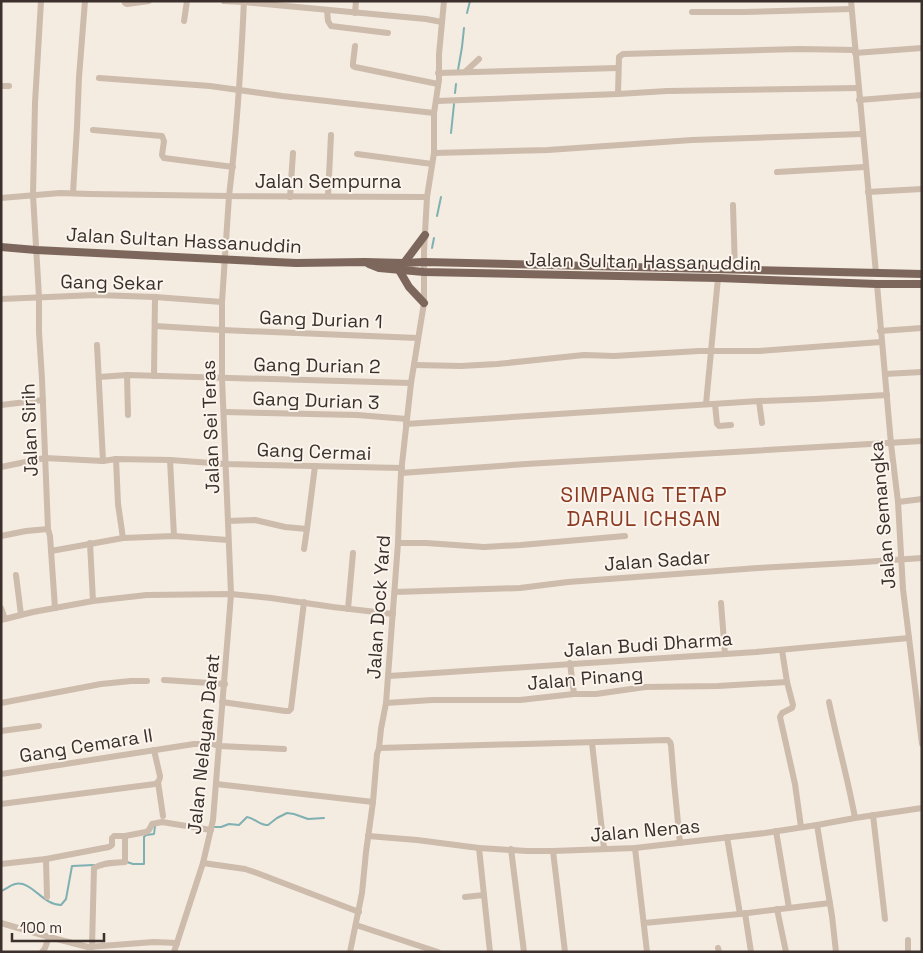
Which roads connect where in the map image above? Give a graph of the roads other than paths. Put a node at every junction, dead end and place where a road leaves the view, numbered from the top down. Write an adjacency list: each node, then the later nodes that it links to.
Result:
1 (41, 1): 49 (street, Jalan Sirih)
2 (85, 1): 48 (street)
3 (124, 1): 4 (street)
4 (149, 1)
5 (188, 1): 15 (street)
6 (224, 1): 10 (street)
7 (356, 1): 14 (street)
8 (444, 1): 16 (street, Jalan Dock Yard)
9 (850, 1): 11 (street)
10 (244, 2): 12 (street); 30 (street, Jalan Sei Teras)
11 (851, 9): 13 (street); 20 (street)
12 (328, 10): 14 (street); 17 (street)
13 (692, 12)
14 (355, 13): 16 (street)
15 (184, 21)
16 (442, 22): 24 (street, Jalan Dock Yard)
17 (388, 33)
18 (355, 46): 26 (street)
19 (922, 48): 20 (street)
20 (855, 51): 22 (street); 29 (street)
21 (480, 59): 23 (street)
22 (618, 68): 23 (street); 31 (street)
23 (465, 72): 24 (street)
24 (438, 73): 26 (street, Jalan Dock Yard)
25 (99, 78): 30 (street)
26 (438, 84): 34 (street, Jalan Dock Yard)
27 (1, 86): 28 (street)
28 (9, 86)
29 (858, 88): 31 (street); 33 (street)
30 (240, 90): 35 (street); 44 (street, Jalan Sei Teras)
31 (618, 94): 34 (street)
32 (922, 95): 33 (street)
33 (860, 100): 38 (street)
34 (437, 101): 35 (street, Jalan Dock Yard)
35 (434, 113): 40 (street, Jalan Dock Yard)
36 (93, 130): 44 (street)
37 (331, 134): 51 (street)
38 (862, 134): 40 (street); 43 (street)
39 (293, 153): 53 (street)
40 (434, 153): 42 (street, Jalan Dock Yard)
41 (357, 154): 42 (street)
42 (432, 164): 52 (street, Jalan Dock Yard)
43 (865, 166): 45 (street); 47 (street)
44 (233, 168): 50 (street, Jalan Sei Teras)
45 (777, 172)
46 (922, 189): 47 (street)
47 (868, 192): 64 (street)
48 (72, 193): 49 (street, Jalan Sempurna); 50 (street, Jalan Sempurna)
49 (33, 195): 54 (street, Jalan Sempurna); 58 (street, Jalan Sirih)
50 (229, 196): 53 (street, Jalan Sempurna); 59 (street, Jalan Sei Teras)
51 (328, 196): 52 (street, Jalan Sempurna); 53 (street, Jalan Sempurna)
52 (427, 196): 56 (street, Jalan Dock Yard)
53 (290, 197)
54 (1, 198)
55 (733, 205): 62 (street)
56 (426, 235): 60 (street, Jalan Dock Yard); 61 (main road)
57 (1, 247): 58 (main road, Jalan Sultan Hassanuddin)
58 (36, 250): 59 (main road, Jalan Sultan Hassanuddin); 69 (street, Jalan Sirih)
59 (225, 260): 61 (main road, Jalan Sultan Hassanuddin); 72 (street, Jalan Sei Teras)
60 (424, 262): 61 (main road, Jalan Sultan Hassanuddin); 62 (main road, Jalan Sultan Hassanuddin); 63 (street, Jalan Dock Yard)
61 (401, 267): 63 (main road, Jalan Sultan Hassanuddin); 73 (main road)
62 (735, 270): 64 (main road, Jalan Sultan Hassanuddin)
63 (424, 272): 66 (main road, Jalan Sultan Hassanuddin); 73 (street, Jalan Dock Yard)
64 (876, 273): 65 (main road, Jalan Sultan Hassanuddin)
65 (922, 274)
66 (718, 278): 67 (main road, Jalan Sultan Hassanuddin); 81 (street)
67 (877, 284): 68 (main road, Jalan Sultan Hassanuddin); 77 (street, Jalan Semangka)
68 (922, 284)
69 (39, 297): 70 (street, Gang Sekar); 71 (street, Gang Sekar); 91 (street, Jalan Sirih)
70 (155, 297): 72 (street, Gang Sekar); 74 (street)
71 (1, 299)
72 (222, 302): 76 (street, Jalan Sei Teras)
73 (424, 303): 78 (street, Jalan Dock Yard)
74 (154, 326): 76 (street, Gang Durian 1); 86 (street)
75 (922, 328): 77 (street)
76 (222, 330): 78 (street, Gang Durian 1); 88 (street, Jalan Sei Teras)
77 (880, 331): 79 (street, Jalan Semangka)
78 (418, 338): 82 (street, Jalan Dock Yard)
79 (881, 342): 81 (street); 84 (street, Jalan Semangka)
80 (97, 345): 87 (street)
81 (711, 351): 82 (street); 93 (street)
82 (414, 365): 89 (street, Jalan Dock Yard)
83 (922, 372): 84 (street)
84 (885, 374): 90 (street, Jalan Semangka)
85 (127, 375): 86 (street, Gang Durian 2); 87 (street, Gang Durian 2); 97 (street)
86 (154, 376): 88 (street, Gang Durian 2)
87 (99, 377): 106 (street)
88 (222, 378): 89 (street, Gang Durian 2); 96 (street, Jalan Sei Teras)
89 (411, 383): 98 (street, Jalan Dock Yard)
90 (887, 396): 92 (street, Gang Durian 3); 102 (street, Jalan Semangka)
91 (43, 400): 95 (street); 103 (street, Jalan Sirih)
92 (759, 401): 94 (street, Gang Durian 3); 99 (street)
93 (706, 404): 94 (street, Gang Durian 3); 98 (street, Gang Durian 3)
94 (715, 404): 100 (street)
95 (1, 405)
96 (224, 412): 98 (street, Gang Durian 3); 107 (street, Jalan Sei Teras)
97 (128, 415)
98 (407, 422): 110 (street, Jalan Dock Yard)
99 (762, 423)
100 (731, 425)
101 (922, 442): 102 (street, Gang Cermai)
102 (891, 444): 110 (street, Gang Cermai); 112 (street, Jalan Semangka)
103 (45, 458): 106 (street, Gang Cermai); 109 (street, Gang Cermai); 114 (street, Jalan Sirih)
104 (116, 460): 105 (street, Gang Cermai); 106 (street, Gang Cermai); 119 (street)
105 (170, 460): 107 (street, Gang Cermai); 117 (street)
106 (104, 461)
107 (226, 464): 108 (street, Gang Cermai); 113 (street, Jalan Sei Teras)
108 (315, 466): 110 (street, Gang Cermai); 115 (street)
109 (1, 467)
110 (402, 471): 121 (street, Jalan Dock Yard)
111 (922, 499): 112 (street)
112 (898, 502): 127 (street, Jalan Semangka)
113 (228, 521): 115 (street); 120 (street, Jalan Sei Teras)
114 (48, 529): 116 (street); 124 (street, Jalan Sirih)
115 (307, 529): 123 (street)
116 (1, 536)
117 (174, 536): 119 (street); 120 (street)
118 (625, 536): 121 (street)
119 (123, 538): 122 (street)
120 (228, 540): 130 (street, Jalan Sei Teras)
121 (398, 543): 129 (street, Jalan Dock Yard)
122 (90, 544): 124 (street); 131 (street)
123 (304, 549)
124 (51, 551): 135 (street, Jalan Sirih)
125 (353, 553): 136 (street)
126 (922, 558): 127 (street, Jalan Sadar)
127 (902, 559): 129 (street, Jalan Sadar); 140 (street, Jalan Semangka)
128 (16, 576): 138 (street)
129 (394, 592): 137 (street, Jalan Dock Yard)
130 (231, 594): 131 (street); 132 (street); 148 (street, Jalan Nelayan Darat)
131 (93, 601): 135 (street)
132 (304, 602): 136 (street); 151 (street)
133 (721, 604): 142 (street)
134 (1, 608): 139 (street)
135 (55, 608): 138 (street)
136 (348, 609): 137 (street)
137 (393, 614): 144 (street, Jalan Dock Yard)
138 (21, 615): 139 (street)
139 (3, 619)
140 (909, 638): 141 (street, Jalan Budi Dharma); 150 (street, Jalan Semangka)
141 (782, 650): 142 (street, Jalan Budi Dharma); 147 (street)
142 (725, 654): 143 (street, Jalan Budi Dharma)
143 (570, 663): 144 (street, Jalan Budi Dharma); 149 (street)
144 (389, 676): 154 (street, Jalan Dock Yard)
145 (164, 680): 148 (street)
146 (147, 681): 153 (street)
147 (787, 682): 149 (street, Jalan Pinang); 173 (street)
148 (224, 684): 151 (street, Jalan Nelayan Darat)
149 (574, 694): 154 (street, Jalan Pinang)
150 (919, 694): 158 (street, Jalan Semangka)
151 (222, 702): 159 (street, Jalan Nelayan Darat)
152 (829, 702): 171 (street)
153 (1, 703)
154 (386, 703): 160 (street, Jalan Dock Yard)
155 (39, 726): 156 (street)
156 (1, 731)
157 (592, 743): 160 (street); 179 (street); 181 (street)
158 (922, 744)
159 (220, 746): 161 (street, Gang Cemara II); 162 (street, Gang Cemara II); 165 (street, Jalan Nelayan Darat)
160 (379, 748): 166 (street, Jalan Dock Yard)
161 (284, 749)
162 (154, 750): 163 (street, Gang Cemara II); 164 (street)
163 (1, 774)
164 (158, 782): 167 (street); 170 (street)
165 (216, 784): 166 (street); 174 (street, Jalan Nelayan Darat)
166 (373, 802): 177 (street, Jalan Dock Yard)
167 (1, 804)
168 (922, 808): 169 (street, Jalan Nenas)
169 (873, 815): 171 (street, Jalan Nenas); 196 (street)
170 (163, 816)
171 (854, 818): 172 (street, Jalan Nenas)
172 (818, 825): 173 (street, Jalan Nenas); 191 (street)
173 (801, 827): 175 (street, Jalan Nenas)
174 (211, 830): 176 (street); 186 (street, Jalan Nelayan Darat)
175 (776, 831): 178 (street, Jalan Nenas); 192 (street)
176 (125, 836): 185 (street); 203 (street)
177 (368, 836): 180 (street, Jalan Nenas); 194 (street, Jalan Dock Yard)
178 (727, 838): 179 (street, Jalan Nenas); 195 (street)
179 (680, 842): 182 (street, Jalan Nenas)
180 (479, 848): 183 (street, Jalan Nenas); 188 (street)
181 (604, 848): 182 (street, Jalan Nenas); 184 (street, Jalan Nenas)
182 (634, 848): 198 (street)
183 (511, 850): 184 (street, Jalan Nenas); 210 (street)
184 (554, 852): 211 (street)
185 (46, 859): 187 (street); 189 (street)
186 (203, 863): 194 (street); 202 (street, Jalan Nelayan Darat)
187 (1, 864)
188 (484, 895): 190 (street); 209 (street)
189 (47, 897)
190 (465, 897)
191 (830, 903): 192 (street); 215 (street)
192 (789, 908): 193 (street)
193 (777, 909): 195 (street); 214 (street)
194 (359, 912): 199 (street, Jalan Dock Yard)
195 (743, 914): 198 (street); 213 (street)
196 (886, 919)
197 (1, 923): 200 (street)
198 (644, 923): 212 (street)
199 (356, 925): 207 (street, Jalan Dock Yard); 208 (street)
200 (48, 937): 203 (street); 205 (street)
201 (908, 940): 216 (street)
202 (177, 943): 204 (street); 206 (street, Jalan Nelayan Darat)
203 (92, 947): 204 (street)
204 (99, 949)
205 (42, 952)
206 (174, 952)
207 (350, 952)
208 (438, 952)
209 (490, 952)
210 (524, 952)
211 (566, 952)
212 (647, 952)
213 (752, 952)
214 (786, 952)
215 (836, 952)
216 (908, 952)

